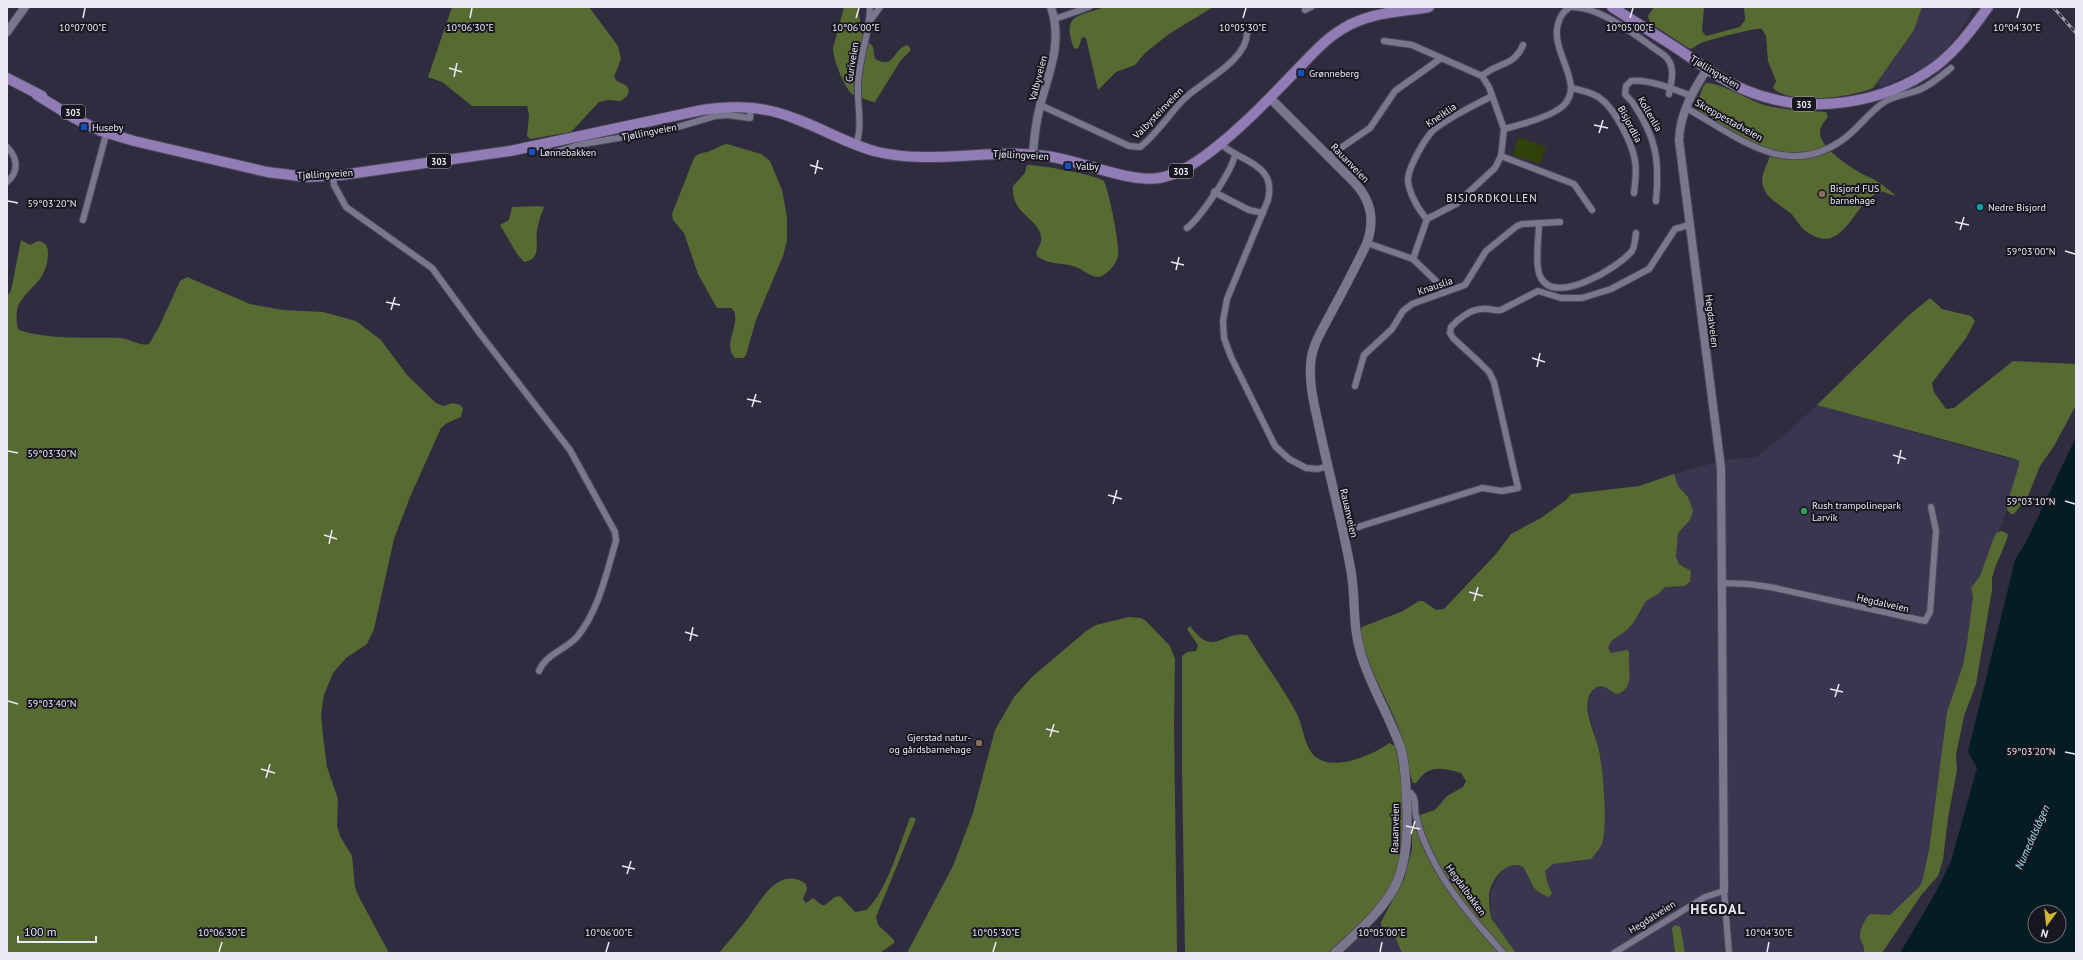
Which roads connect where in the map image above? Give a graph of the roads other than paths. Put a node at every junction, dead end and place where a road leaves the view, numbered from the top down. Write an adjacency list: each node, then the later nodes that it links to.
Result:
1 (25, 7): 11 (street)
2 (870, 7): 10 (street, Guriveien)
3 (880, 7): 10 (street)
4 (1052, 7): 9 (street, Valbyveien)
5 (1429, 7): 24 (main road, Tjøllingveien / 303)
6 (1612, 7): 17 (main road, Tjøllingveien / 303)
7 (1988, 7): 17 (main road, Tjøllingveien / 303)
8 (1086, 8): 9 (street)
9 (1055, 19): 25 (street, Valbyveien)
10 (870, 20): 29 (street, Guriveien)
11 (7, 32)
12 (1247, 34): 25 (street, Valbysteinveien)
13 (1384, 41): 15 (street)
14 (1523, 46): 18 (street)
15 (1440, 59): 18 (street); 34 (street)
16 (1951, 68): 26 (street, Skreppestadveien)
17 (1707, 69): 23 (street, Hegdalveien)
18 (1482, 76): 22 (street)
19 (7, 78): 28 (main road, Tjøllingveien / 303)
20 (1572, 88): 21 (street); 27 (street); 39 (street, Bisjordlia)
21 (1670, 92): 23 (street); 40 (street, Kollenlia)
22 (1492, 96): 27 (street); 43 (street, Kneiklia)
23 (1691, 96): 26 (street, Hegdalveien)
24 (1270, 98): 30 (main road, Tjøllingveien / 303); 34 (main road, Rauanveien)
25 (1040, 105): 32 (street, Valbyveien)
26 (1686, 108): 47 (street, Hegdalveien)
27 (1504, 129): 35 (street)
28 (107, 131): 36 (main road, Tjøllingveien / 303); 44 (street)
29 (856, 144): 32 (main road, Tjøllingveien / 303); 36 (main road, Tjøllingveien / 303)
30 (1221, 144): 32 (main road, Tjøllingveien / 303); 33 (street)
31 (7, 147): 37 (street)
32 (1033, 154)
33 (1234, 154): 38 (street); 42 (street)
34 (1329, 156): 50 (main road, Rauanveien)
35 (1501, 156): 41 (street); 43 (street)
36 (332, 176): 58 (street)
37 (7, 182)
38 (1214, 192): 42 (street); 48 (street)
39 (1634, 193)
40 (1656, 201)
41 (1592, 210)
42 (1263, 213): 54 (street)
43 (1427, 219): 51 (street)
44 (83, 220)
45 (1560, 222): 46 (street, Knauslia)
46 (1539, 223): 49 (street); 52 (street, Knauslia)
47 (1689, 225): 56 (street); 57 (street, Hegdalveien)
48 (1187, 228)
49 (1636, 233)
50 (1367, 243): 51 (street); 54 (main road, Rauanveien)
51 (1413, 259): 52 (street)
52 (1443, 293): 53 (street, Knauslia)
53 (1355, 386)
54 (1328, 466): 56 (main road, Rauanveien)
55 (1931, 507): 57 (street, Hegdalveien)
56 (1342, 532): 59 (main road, Rauanveien)
57 (1722, 584): 60 (street, Hegdalveien)
58 (539, 671)
59 (1406, 793): 61 (main road, Rauanveien); 62 (street, Hegdalbakken)
60 (1724, 892): 63 (street, Hegdalveien); 64 (street, Hegdalveien)
61 (1335, 953)
62 (1503, 953)
63 (1614, 953)
64 (1729, 953)

